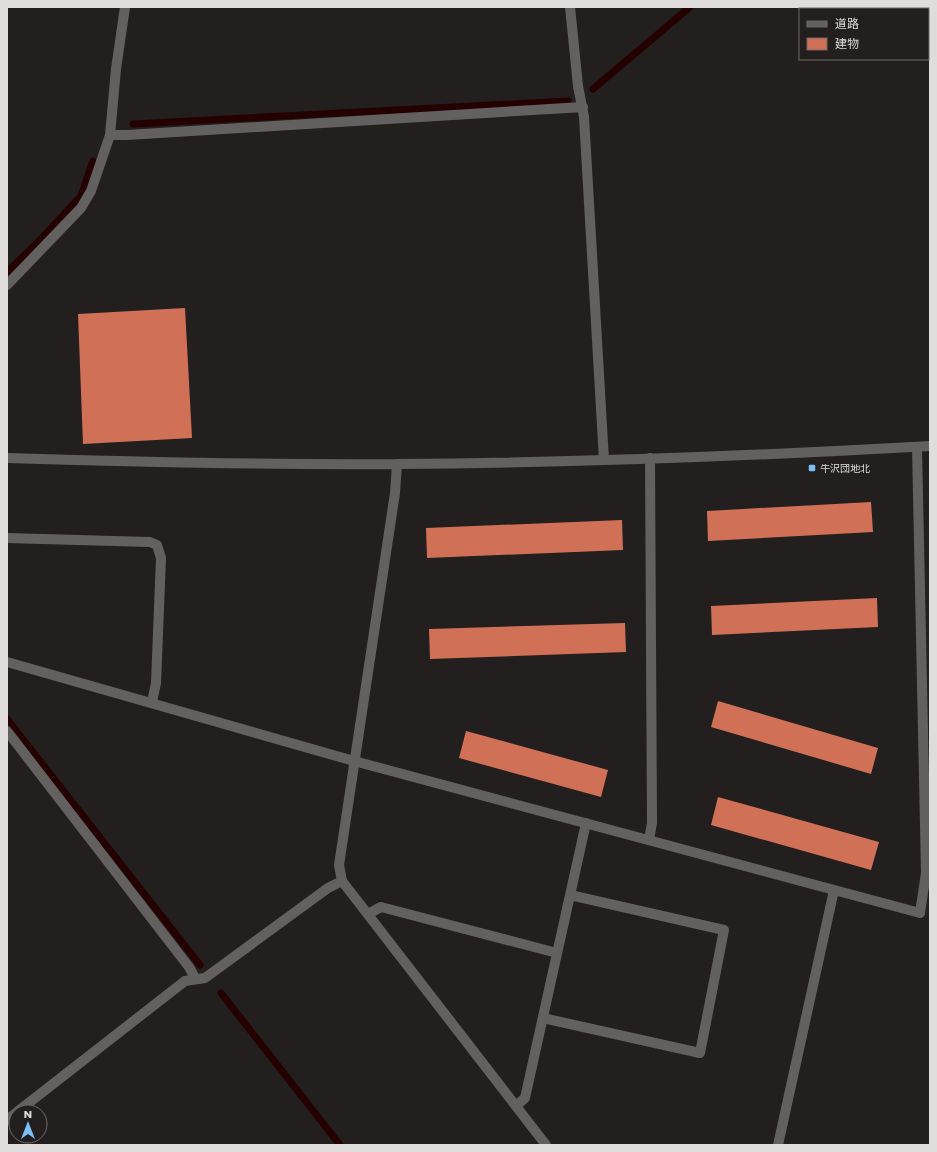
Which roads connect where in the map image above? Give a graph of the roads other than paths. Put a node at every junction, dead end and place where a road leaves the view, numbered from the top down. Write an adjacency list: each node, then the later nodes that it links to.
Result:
1 (125, 7): 4 (street)
2 (570, 7): 3 (street)
3 (582, 107): 4 (street); 10 (street)
4 (110, 135): 5 (street)
5 (7, 285)
6 (930, 446): 7 (street)
7 (917, 447): 9 (street); 20 (street)
8 (7, 458): 11 (street)
9 (650, 458): 10 (street); 18 (street)
10 (604, 460): 11 (street)
11 (397, 464): 16 (street)
12 (7, 538): 14 (street)
13 (7, 662): 14 (street)
14 (152, 702): 16 (street)
15 (7, 731): 24 (street)
16 (354, 761): 17 (street); 19 (street)
17 (586, 823): 18 (street); 21 (street)
18 (649, 840): 20 (street)
19 (342, 881): 22 (street); 24 (street)
20 (834, 890): 29 (street)
21 (570, 895): 23 (street); 25 (street)
22 (368, 914): 23 (street); 27 (street)
23 (557, 953): 25 (street)
24 (196, 978): 26 (street)
25 (543, 1018): 27 (street)
26 (27, 1104)
27 (516, 1106): 28 (street)
28 (546, 1145)
29 (778, 1145)

